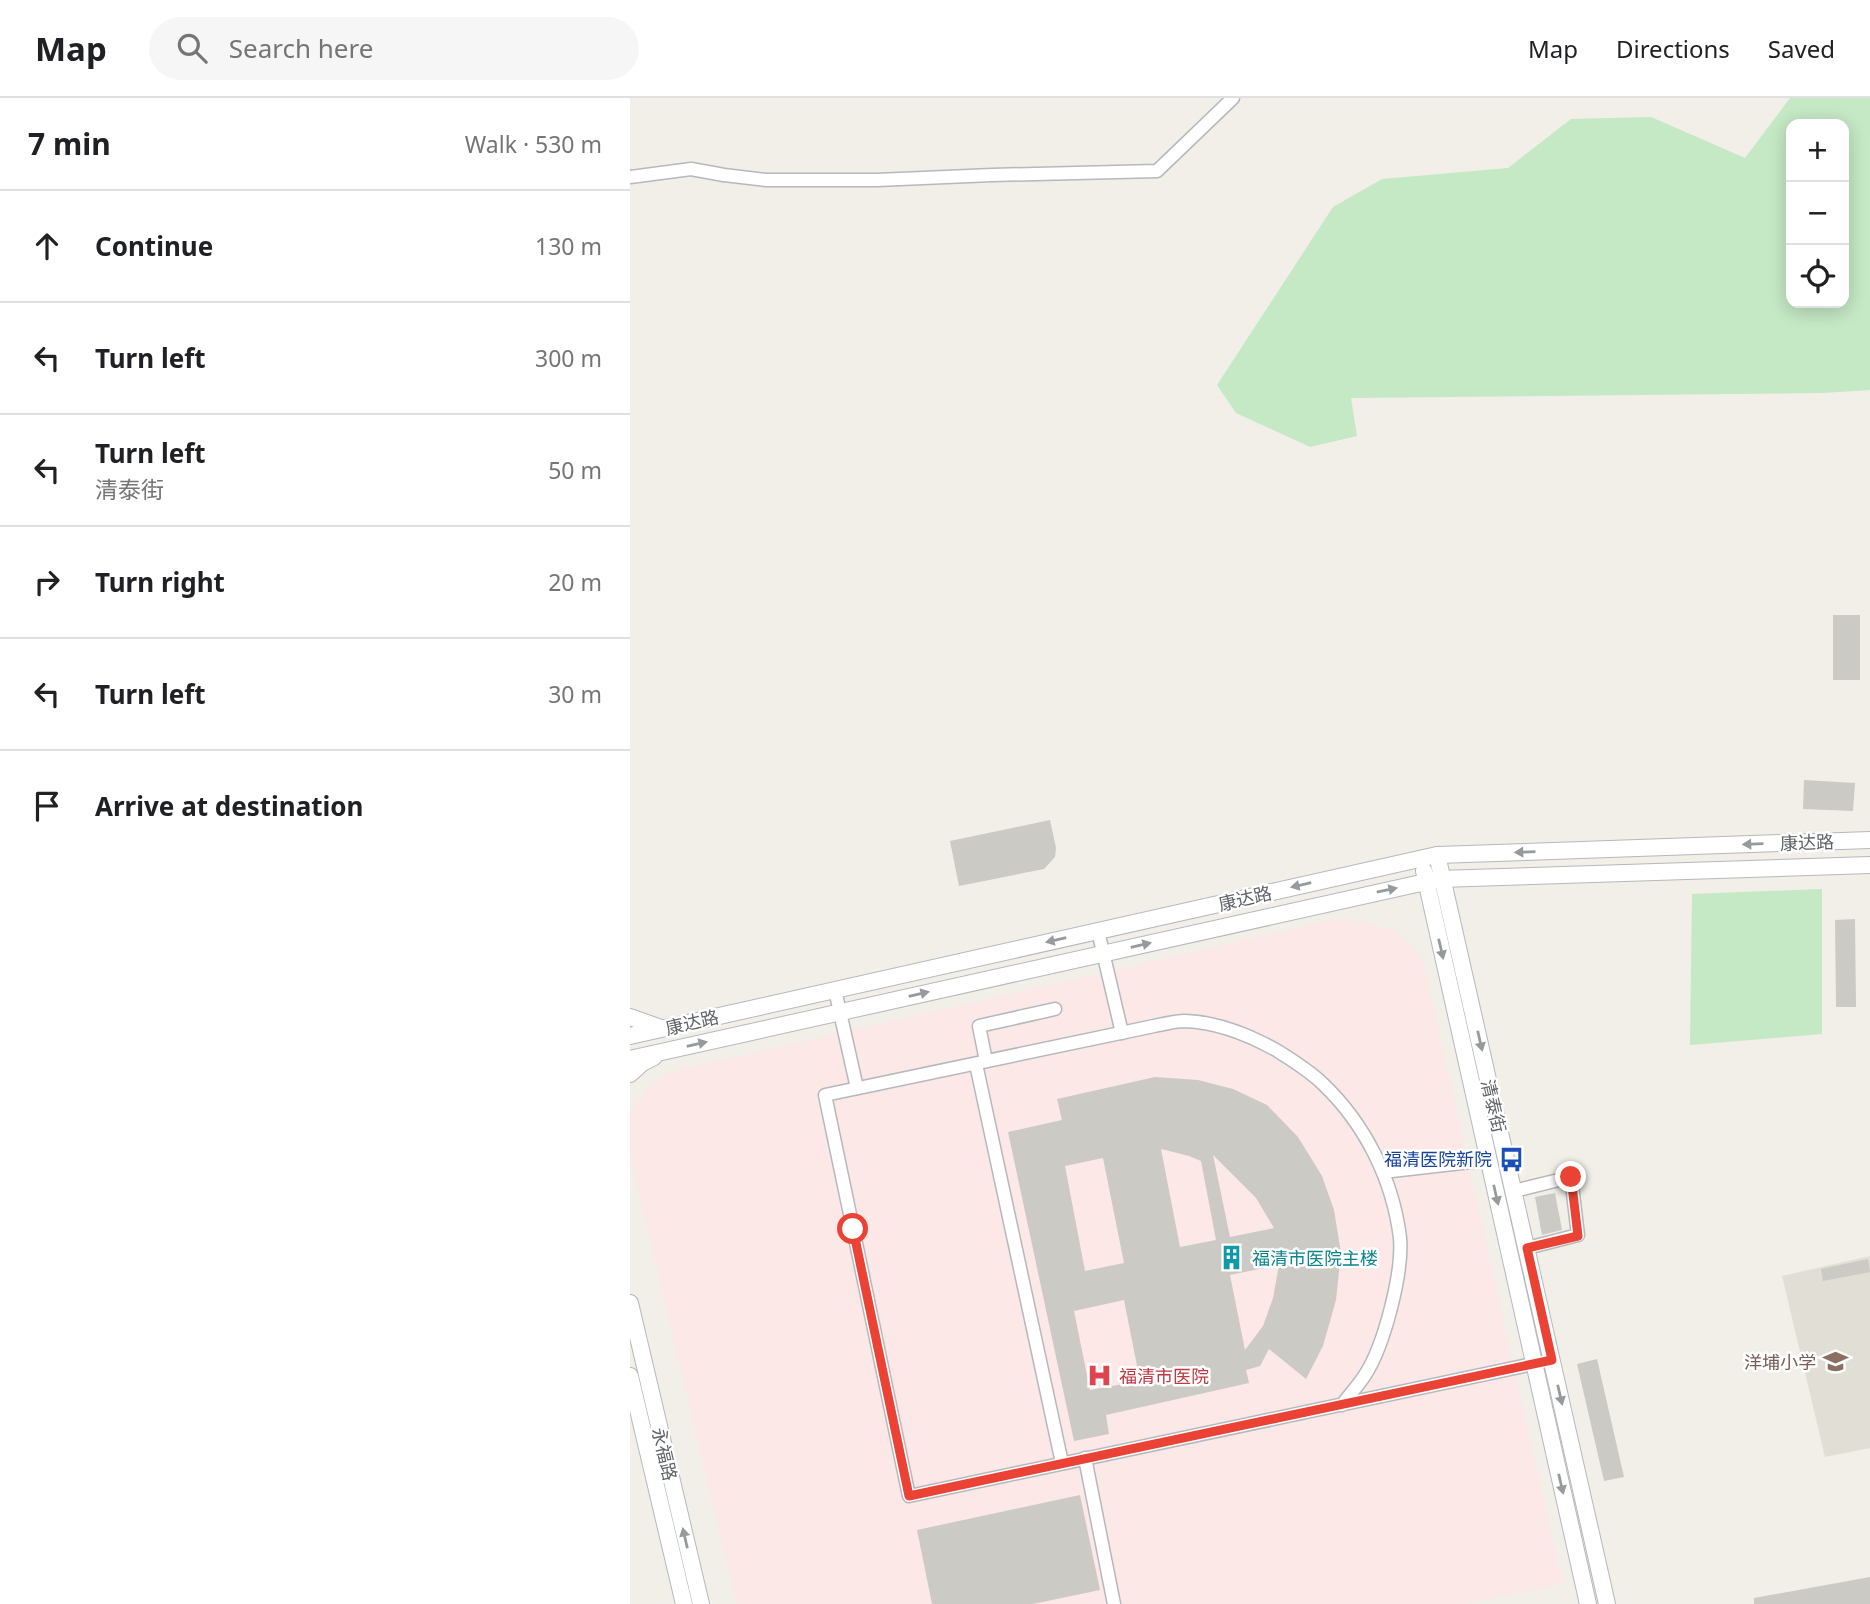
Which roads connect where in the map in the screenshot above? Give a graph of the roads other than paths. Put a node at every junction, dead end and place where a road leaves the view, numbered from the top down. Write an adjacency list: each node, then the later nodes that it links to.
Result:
1 (1233, 98): 2 (street)
2 (630, 177)
3 (1870, 840): 4 (street, 康达路, one-way to 4)
4 (1437, 855): 5 (street, 康达路); 7 (street, 清泰街)
5 (1420, 859): 8 (street, 清泰街); 9 (street, 康达路, one-way to 9)
6 (1870, 866): 7 (street, 康达路)
7 (1443, 879): 8 (street, 康达路); 25 (street, 清泰街, one-way to 25)
8 (1427, 882): 10 (street, 康达路, one-way to 8); 23 (street, 清泰街, one-way to 23)
9 (1098, 931): 10 (street); 11 (street, 康达路, one-way to 11)
10 (1104, 953): 13 (street, 康达路, one-way to 10); 16 (street)
11 (835, 990): 13 (street); 15 (street, 康达路)
12 (1055, 1009): 20 (street)
13 (841, 1012): 18 (street, 康达路, one-way to 13); 22 (street)
14 (630, 1017): 15 (street)
15 (664, 1028): 17 (street, 康达路)
16 (1122, 1033): 20 (street); 24 (street)
17 (630, 1036)
18 (669, 1050): 19 (street, 康达路); 21 (street)
19 (630, 1059)
20 (981, 1062): 22 (street); 33 (street)
21 (630, 1074)
22 (857, 1088): 33 (street)
23 (1488, 1160): 24 (street); 29 (street, 清泰街, one-way to 29)
24 (1383, 1172): 31 (street)
25 (1514, 1191): 26 (street, 清泰街); 26 (street)
26 (1527, 1248): 28 (street, 清泰街)
27 (630, 1303): 35 (street, 永福路, one-way to 27)
28 (1552, 1360): 29 (street); 38 (street, 清泰街, one-way to 38)
29 (1534, 1364): 31 (street); 37 (street, 清泰街, one-way to 37)
30 (630, 1377): 34 (street, 永福路)
31 (1342, 1405): 32 (street)
32 (1085, 1458): 33 (street); 36 (street)
33 (1062, 1463)
34 (684, 1604)
35 (701, 1604)
36 (1114, 1604)
37 (1588, 1604)
38 (1608, 1604)

